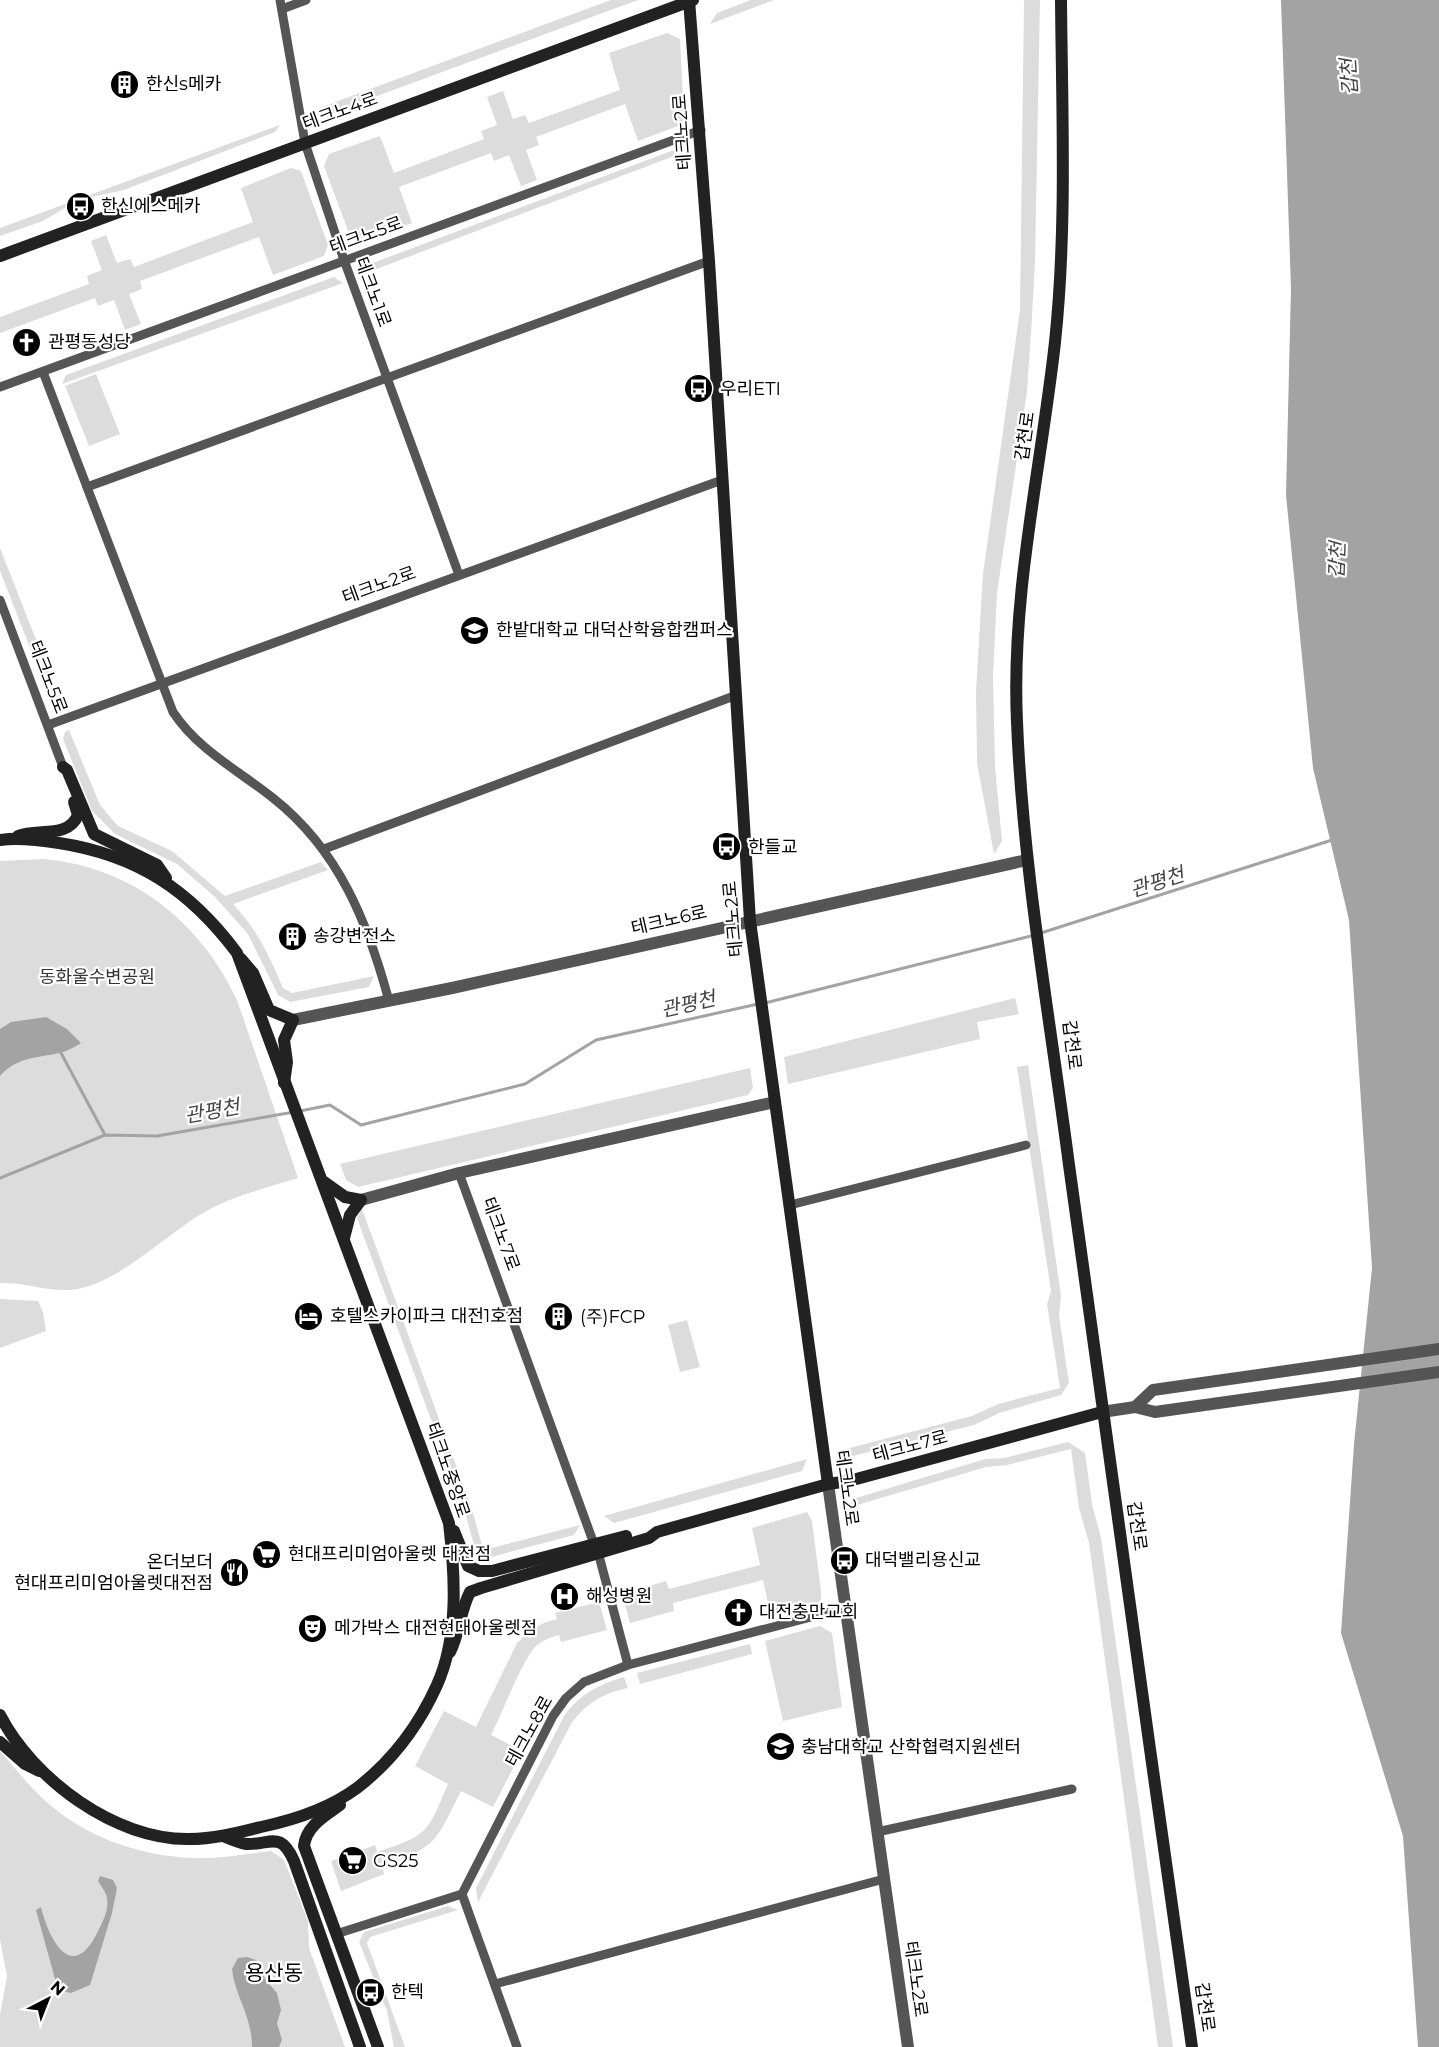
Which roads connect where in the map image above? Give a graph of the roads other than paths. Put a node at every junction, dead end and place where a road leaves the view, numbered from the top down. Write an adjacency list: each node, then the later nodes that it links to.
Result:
1 (306, 0): 4 (street, 테크노1로)
2 (691, 0): 5 (main road, 테크노2로); 6 (main road, 테크노4로)
3 (1061, 0): 23 (main road, 갑천로)
4 (281, 4): 6 (street, 테크노1로)
5 (700, 130): 8 (street, 테크노5로); 9 (main road, 테크노2로)
6 (305, 143): 7 (main road, 테크노4로); 8 (street, 테크노1로)
7 (0, 256)
8 (344, 260): 10 (street, 테크노5로); 11 (street, 테크노1로)
9 (709, 261): 11 (street); 13 (main road, 테크노2로)
10 (43, 372): 12 (street, 테크노5로); 14 (street)
11 (387, 377): 14 (street); 15 (street, 테크노1로)
12 (0, 387)
13 (722, 480): 15 (street, 테크노2로); 18 (main road, 테크노2로)
14 (87, 487): 17 (street)
15 (459, 575): 17 (street, 테크노2로)
16 (0, 600): 19 (street, 테크노5로)
17 (161, 684): 19 (street, 테크노2로); 22 (street)
18 (734, 696): 22 (street); 25 (main road, 테크노2로)
19 (48, 725): 20 (street, 테크노5로)
20 (63, 766): 21 (main road); 24 (main road)
21 (6, 839): 24 (main road)
22 (324, 849): 27 (street)
23 (1027, 860): 25 (street, 테크노6로); 40 (main road, 갑천로)
24 (169, 882): 26 (main road)
25 (750, 921): 27 (street, 테크노6로); 30 (main road, 테크노2로)
26 (237, 953): 28 (main road); 29 (main road, 테크노중앙로)
27 (389, 1001): 28 (street, 테크노6로)
28 (293, 1020): 29 (main road)
29 (284, 1085): 33 (main road, 테크노중앙로)
30 (775, 1102): 32 (street); 35 (main road, 테크노2로)
31 (1026, 1146): 35 (street)
32 (459, 1173): 34 (street); 43 (street, 테크노7로)
33 (323, 1182): 34 (main road); 36 (main road, 테크노중앙로)
34 (361, 1200): 36 (main road)
35 (790, 1205): 41 (main road, 테크노2로)
36 (344, 1238): 42 (main road, 테크노중앙로)
37 (1439, 1348): 39 (street)
38 (1439, 1372): 39 (street)
39 (1135, 1407): 40 (street)
40 (1102, 1412): 41 (main road, 테크노7로); 62 (main road, 갑천로)
41 (828, 1484): 43 (main road, 테크노7로); 44 (street, 테크노2로)
42 (449, 1523): 43 (main road, 테크노7로); 45 (main road, 테크노중앙로)
43 (596, 1548): 45 (main road, 테크노7로); 46 (street)
44 (845, 1608): 46 (street, 테크노8로); 52 (street, 테크노2로)
45 (448, 1655): 50 (main road, 테크노중앙로)
46 (628, 1665): 55 (street, 테크노8로)
47 (0, 1715): 49 (main road, 테크노중앙로)
48 (0, 1742): 49 (main road)
49 (45, 1774): 53 (main road, 테크노중앙로)
50 (356, 1789): 53 (main road, 테크노중앙로); 56 (main road)
51 (1072, 1789): 52 (street)
52 (877, 1832): 54 (street, 테크노2로)
53 (222, 1836): 58 (main road)
54 (884, 1879): 57 (street); 61 (street, 테크노2로)
55 (462, 1894): 56 (street); 57 (street)
56 (336, 1934): 59 (main road)
57 (495, 1984): 60 (street)
58 (360, 2047)
59 (378, 2047)
60 (517, 2047)
61 (908, 2047)
62 (1192, 2047)

